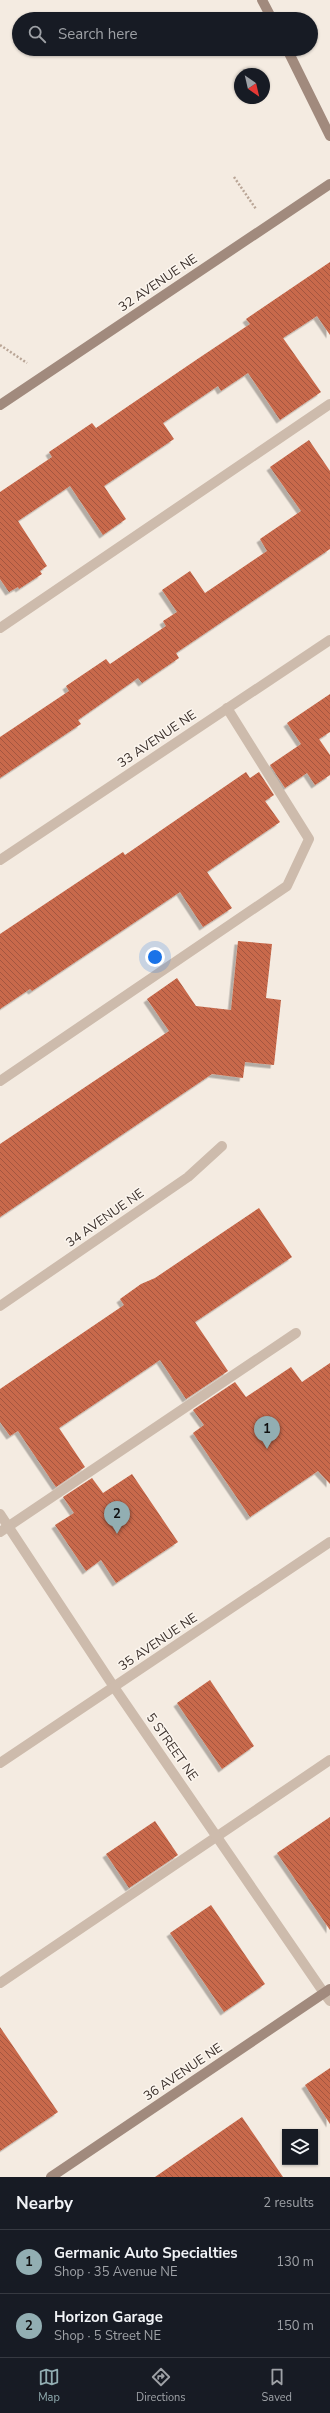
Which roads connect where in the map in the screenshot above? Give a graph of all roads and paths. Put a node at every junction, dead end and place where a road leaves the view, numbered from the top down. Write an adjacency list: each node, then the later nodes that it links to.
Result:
1 (262, 0): 2 (street)
2 (268, 12)
3 (290, 56): 4 (street)
4 (330, 136)
5 (234, 178): 7 (path)
6 (330, 184): 11 (street, 32 AVENUE NE)
7 (256, 209)
8 (0, 344): 9 (path)
9 (27, 363)
10 (330, 404): 12 (street)
11 (0, 405)
12 (0, 628)
13 (330, 640): 14 (street, 33 AVENUE NE)
14 (227, 708): 15 (street, 33 AVENUE NE); 16 (street)
15 (0, 860)
16 (0, 1081)
17 (222, 1146): 18 (street, 34 AVENUE NE)
18 (0, 1306)
19 (296, 1333): 21 (street)
20 (0, 1514): 21 (street, 5 STREET NE)
21 (4, 1529): 23 (street, 5 STREET NE)
22 (330, 1542): 23 (street, 35 AVENUE NE)
23 (114, 1687): 25 (street, 35 AVENUE NE); 26 (street, 5 STREET NE)
24 (330, 1760): 26 (street)
25 (0, 1763)
26 (218, 1836): 27 (street); 28 (street, 5 STREET NE)
27 (0, 1983)
28 (327, 1991): 29 (street, 5 STREET NE); 30 (street, 36 AVENUE NE)
29 (330, 2001)
30 (51, 2177)

